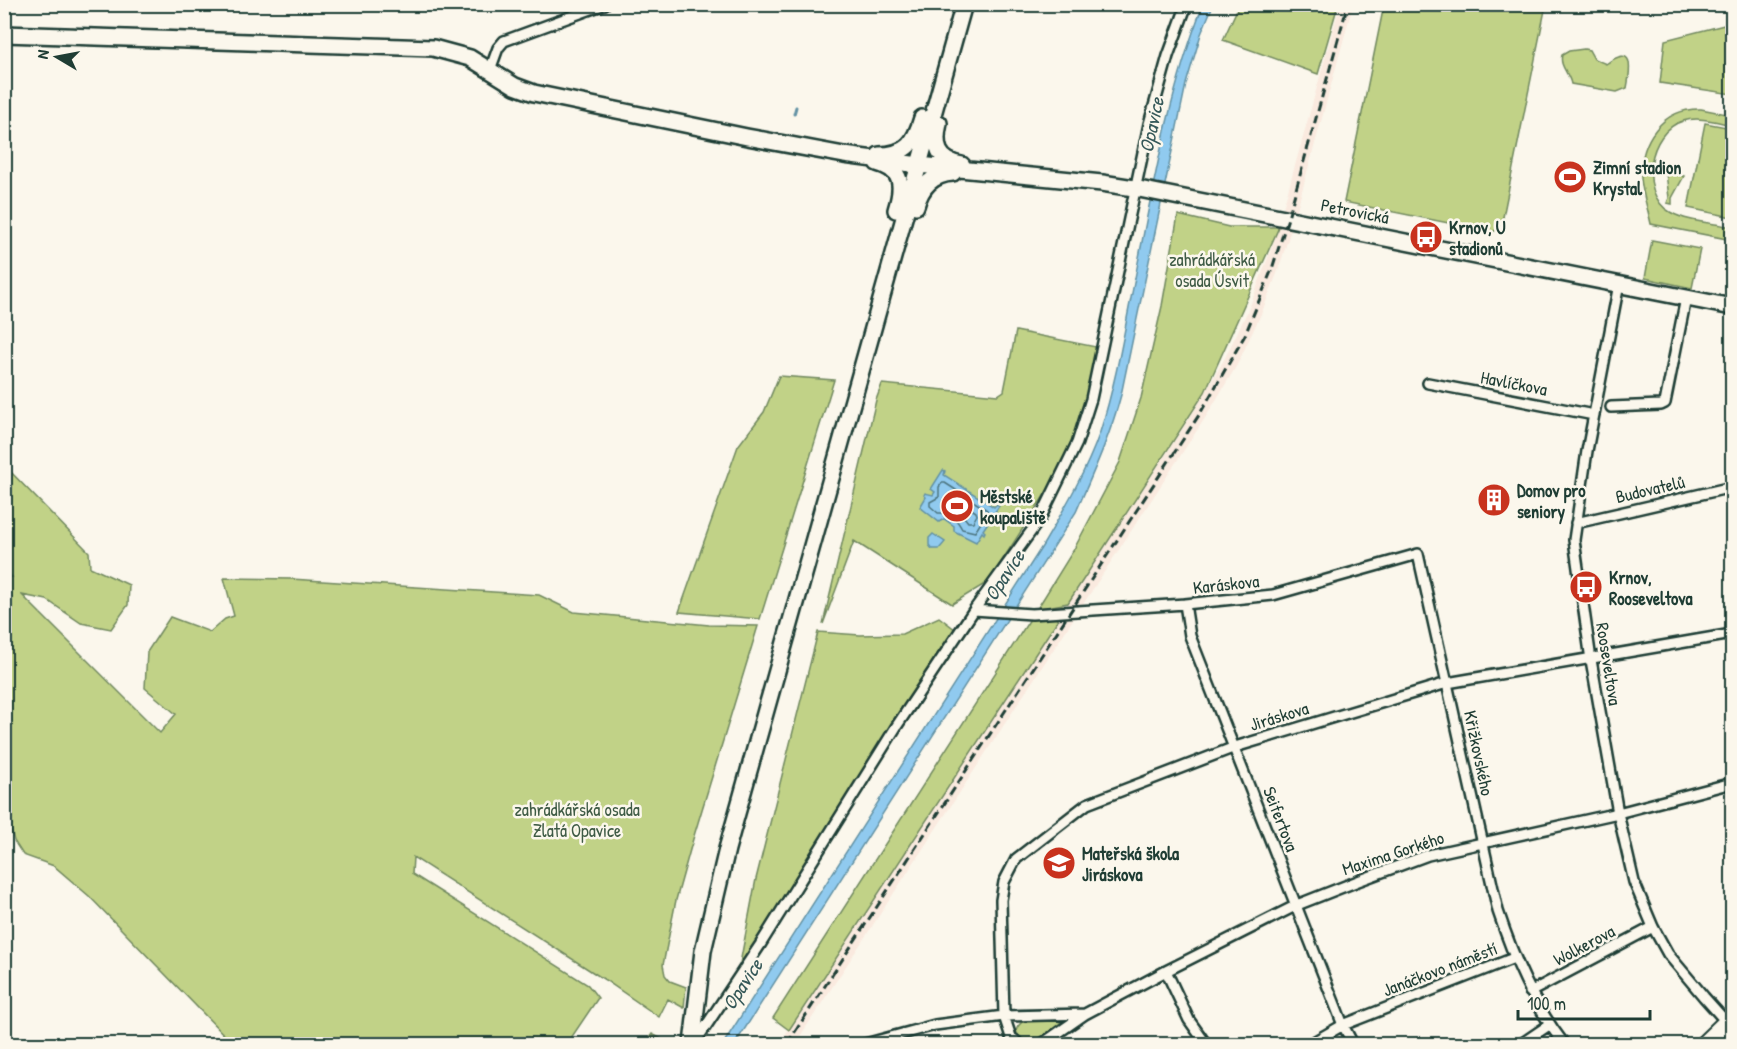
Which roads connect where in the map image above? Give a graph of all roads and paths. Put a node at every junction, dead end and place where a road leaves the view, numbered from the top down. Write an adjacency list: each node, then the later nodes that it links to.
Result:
1 (604, 4): 5 (street)
2 (964, 4): 6 (main road); 7 (main road); 8 (main road)
3 (1187, 4): 9 (street)
4 (4, 34): 5 (main road)
5 (490, 70): 6 (main road)
6 (843, 155): 7 (main road); 13 (main road)
7 (919, 165): 8 (main road); 13 (main road)
8 (994, 172): 9 (main road, Petrovická); 13 (main road)
9 (1136, 188): 10 (main road, Petrovická); 21 (street)
10 (1619, 284): 11 (main road, Petrovická); 16 (street, Rooseveltova)
11 (1686, 298): 12 (main road, Petrovická); 15 (street)
12 (1732, 307)
13 (875, 321): 39 (main road)
14 (1428, 383): 16 (street, Havlíčkova)
15 (1611, 407)
16 (1594, 415): 18 (street, Rooseveltova)
17 (1732, 487): 18 (street, Budovatelů)
18 (1576, 523): 23 (street, Rooseveltova)
19 (1418, 554): 20 (street, Karáskova); 24 (street, Křižkovského)
20 (1185, 604): 21 (street, Karáskova); 25 (street, Seifertova)
21 (974, 610): 39 (street)
22 (1732, 634): 23 (street, Jiráskova)
23 (1591, 660): 24 (street, Jiráskova); 27 (street, Rooseveltova)
24 (1447, 683): 25 (street, Jiráskova); 28 (street, Křižkovského)
25 (1235, 747): 29 (street, Seifertova); 35 (street, Jiráskova)
26 (1732, 783): 27 (street, Maxima Gorkého)
27 (1618, 813): 28 (street, Maxima Gorkého); 30 (street, Rooseveltova)
28 (1482, 845): 29 (street, Maxima Gorkého); 31 (street, Křižkovského)
29 (1297, 905): 32 (street, Maxima Gorkého); 37 (street, Seifertova)
30 (1653, 927): 33 (street, Wolkerova); 36 (street, Rooseveltova)
31 (1514, 958): 33 (street, Janáčkovo náměstí); 37 (street, Janáčkovo náměstí)
32 (1166, 971): 34 (street, Maxima Gorkého); 43 (street)
33 (1530, 992): 38 (street, Janáčkovo náměstí)
34 (1085, 1014): 35 (street, Maxima Gorkého); 42 (street, Maxima Gorkého)
35 (1004, 1016): 40 (street, Maxima Gorkého); 41 (street)
36 (1731, 1022): 48 (main road); 49 (street)
37 (1342, 1024): 44 (street, Janáčkovo náměstí); 45 (street, Seifertova)
38 (1549, 1025): 46 (street); 47 (street)
39 (693, 1044)
40 (866, 1044)
41 (1019, 1044)
42 (1042, 1044)
43 (1206, 1044)
44 (1310, 1044)
45 (1353, 1044)
46 (1521, 1044)
47 (1564, 1044)
48 (1702, 1044)
49 (1717, 1044)

